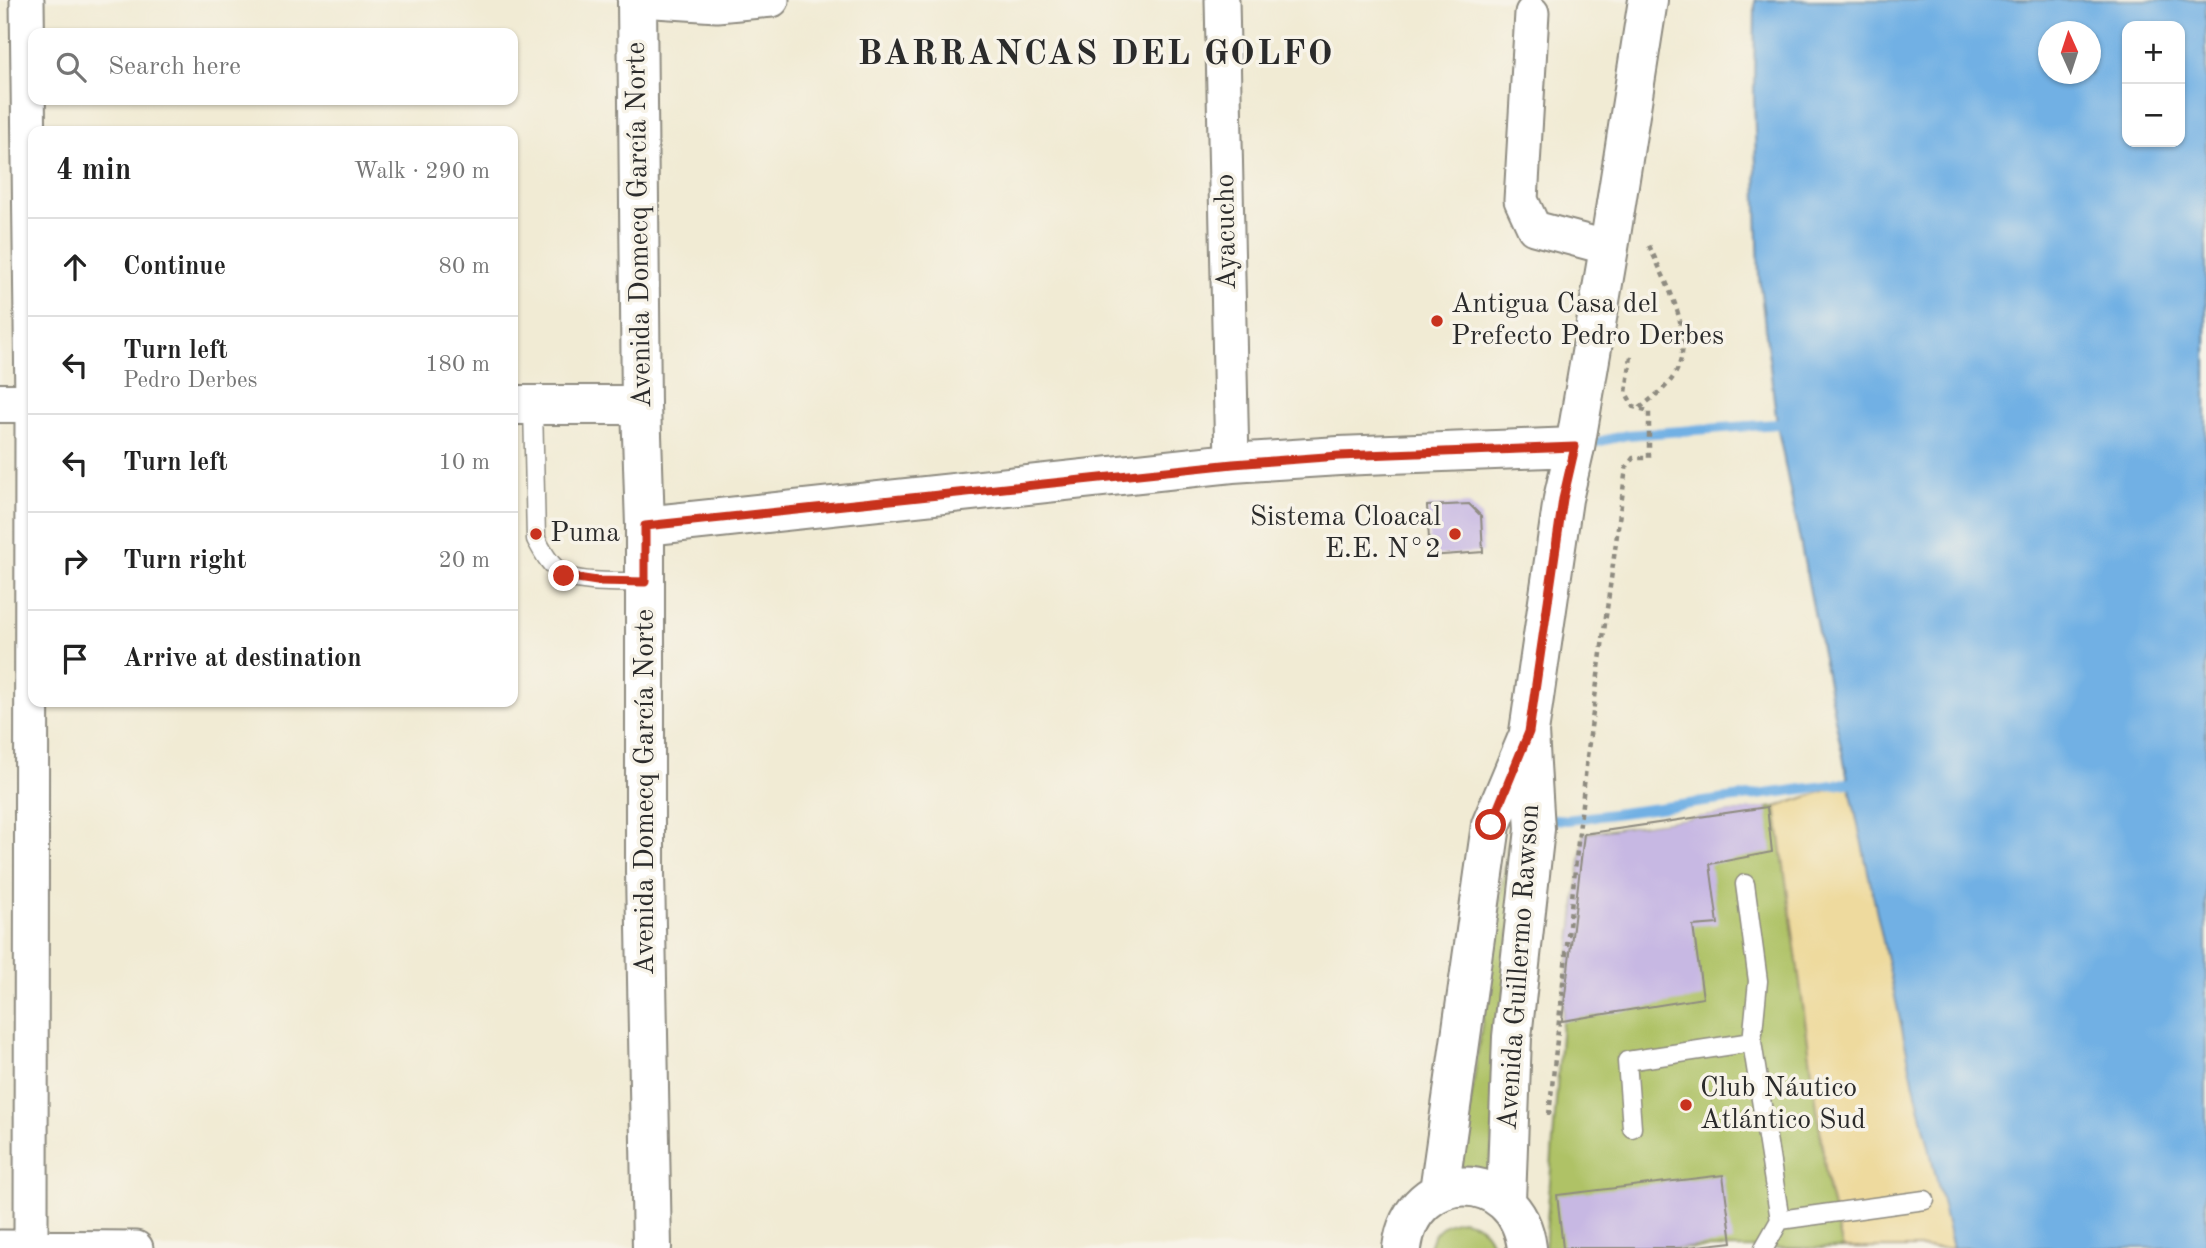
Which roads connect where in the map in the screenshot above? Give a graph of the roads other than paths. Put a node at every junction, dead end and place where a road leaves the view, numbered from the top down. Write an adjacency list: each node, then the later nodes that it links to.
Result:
1 (27, 0): 8 (street)
2 (639, 0): 3 (street); 10 (main road, Avenida Domecq García Norte)
3 (772, 0)
4 (1222, 0): 12 (street, Ayacucho)
5 (1648, 0): 7 (main road, Avenida Guillermo Rawson)
6 (1532, 13): 7 (street)
7 (1627, 252): 11 (main road, Avenida Guillermo Rawson)
8 (22, 403): 23 (street)
9 (523, 405): 10 (main road); 14 (lane)
10 (641, 405): 13 (main road, Avenida Domecq García Norte)
11 (1575, 447): 12 (main road); 15 (main road, Avenida Guillermo Rawson)
12 (1233, 464): 13 (main road)
13 (645, 526): 14 (main road, Avenida Domecq García Norte)
14 (645, 582): 25 (main road, Avenida Domecq García Norte)
15 (1529, 732): 19 (main road, Avenida Guillermo Rawson); 21 (main road, Avenida Guillermo Rawson)
16 (1745, 884): 17 (lane)
17 (1752, 1042): 18 (lane); 22 (lane)
18 (1632, 1128)
19 (1439, 1191): 21 (main road); 26 (main road)
20 (1925, 1200): 22 (lane)
21 (1506, 1201): 27 (main road)
22 (1780, 1220): 28 (lane)
23 (20, 1247): 24 (street)
24 (136, 1248)
25 (652, 1248)
26 (1402, 1248)
27 (1527, 1248)
28 (1764, 1248)

